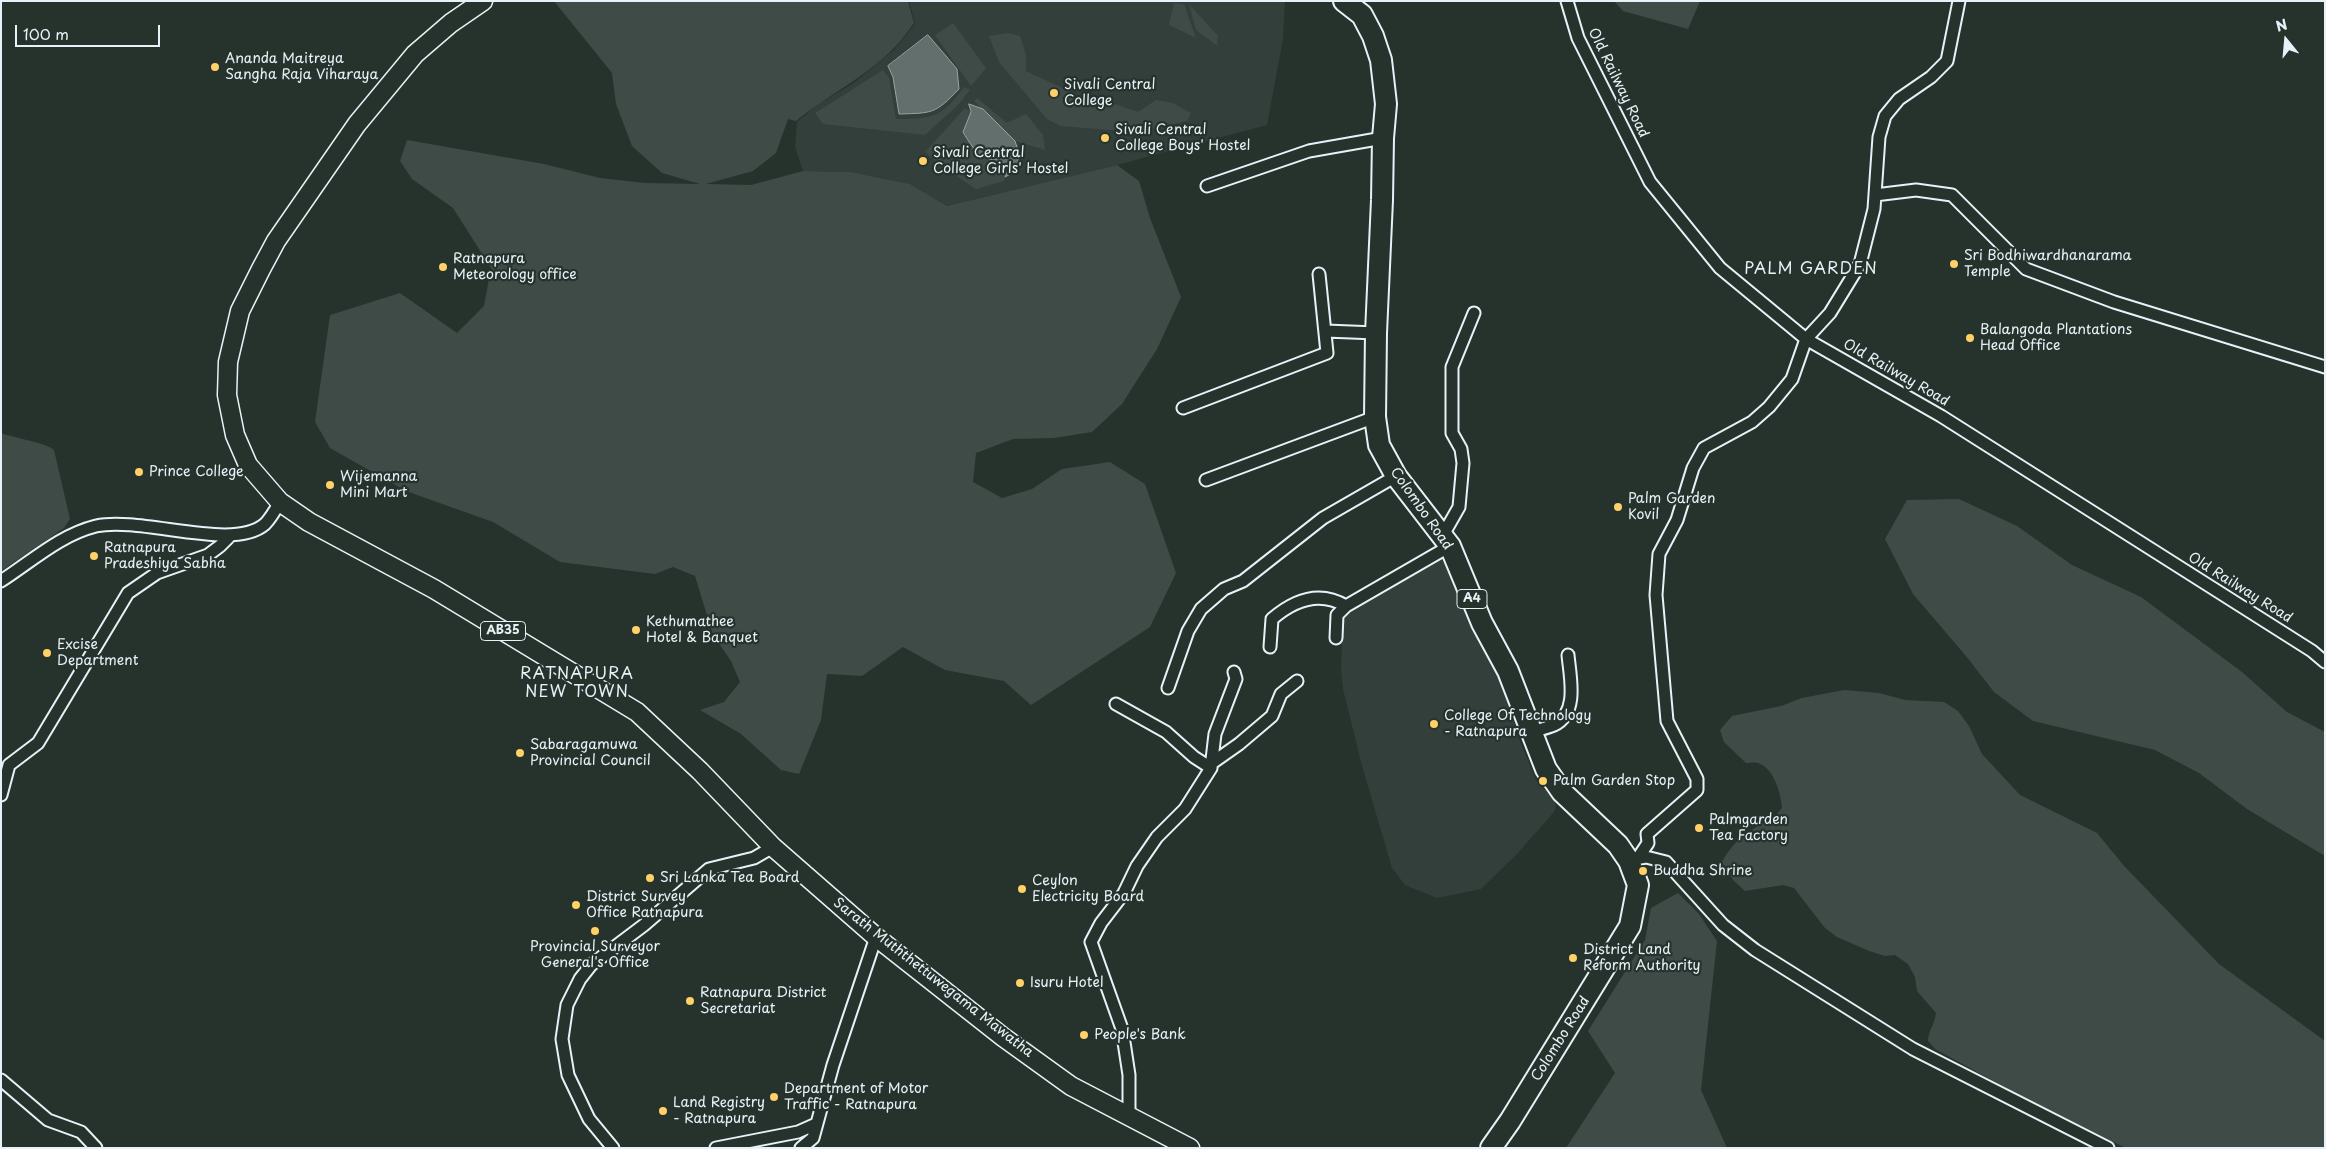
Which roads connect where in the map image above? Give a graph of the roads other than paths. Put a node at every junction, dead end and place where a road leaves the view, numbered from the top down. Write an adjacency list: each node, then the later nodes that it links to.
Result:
1 (483, 1): 18 (main road, Sarath Muththettuwegama Mawatha / AB35)
2 (1344, 1): 5 (highway, Colombo Road / A4)
3 (1567, 1): 12 (street, Old Railway Road)
4 (1959, 1): 7 (street)
5 (1383, 138): 6 (street); 11 (highway, Colombo Road / A4)
6 (1207, 186)
7 (1875, 195): 12 (street); 13 (street)
8 (1319, 274): 10 (street)
9 (1474, 313): 20 (street)
10 (1326, 331): 11 (street); 14 (street)
11 (1376, 333): 15 (highway, Colombo Road / A4)
12 (1806, 339): 26 (street, Old Railway Road); 35 (street)
13 (2325, 367)
14 (1183, 408)
15 (1375, 417): 16 (highway, Colombo Road / A4); 17 (street)
16 (1396, 476): 20 (highway, Colombo Road / A4); 29 (street)
17 (1206, 480)
18 (280, 502): 19 (street); 34 (main road, Sarath Muththettuwegama Mawatha / AB35)
19 (230, 536): 21 (street); 33 (street)
20 (1446, 540): 22 (street); 31 (highway, Colombo Road / A4)
21 (1, 581)
22 (1346, 606): 23 (street); 24 (street)
23 (1336, 638)
24 (1270, 647)
25 (1568, 655): 31 (street)
26 (2325, 662)
27 (1234, 672): 32 (street)
28 (1297, 681): 32 (street)
29 (1168, 688)
30 (1116, 704): 32 (street)
31 (1531, 732): 35 (highway, Colombo Road / A4)
32 (1212, 765): 38 (street)
33 (1, 795)
34 (773, 847): 36 (main road, Sarath Muththettuwegama Mawatha / AB35); 41 (street)
35 (1634, 859): 45 (highway, Colombo Road / A4); 46 (street)
36 (876, 937): 38 (main road, Sarath Muththettuwegama Mawatha / AB35); 39 (street)
37 (1, 1080): 40 (street)
38 (1129, 1116): 44 (main road, Sarath Muththettuwegama Mawatha / AB35)
39 (816, 1124): 42 (street); 43 (street)
40 (96, 1148)
41 (613, 1148)
42 (716, 1148)
43 (801, 1148)
44 (1190, 1148)
45 (1491, 1148)
46 (2108, 1148)

